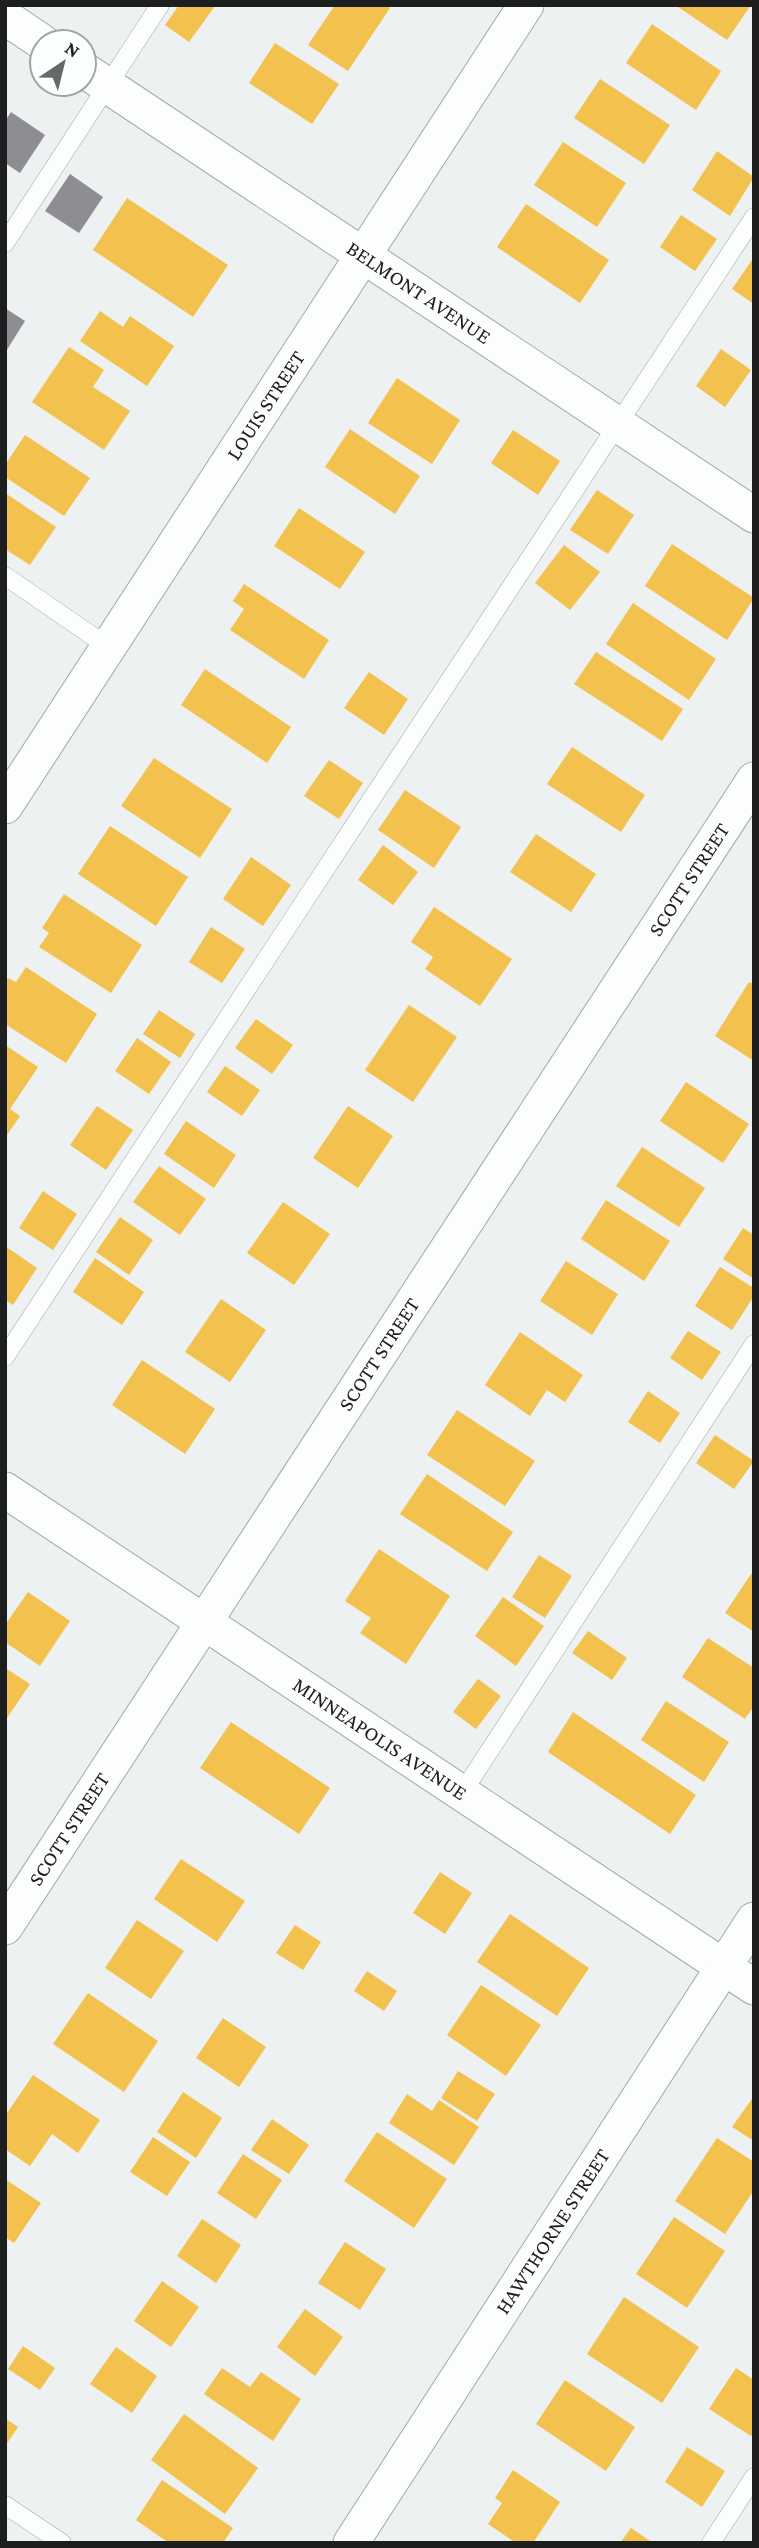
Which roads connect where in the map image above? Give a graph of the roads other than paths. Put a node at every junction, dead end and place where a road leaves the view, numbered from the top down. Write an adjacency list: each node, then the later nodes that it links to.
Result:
1 (160, 5): 5 (lane)
2 (526, 5): 10 (street, LOUIS STREET)
3 (5, 18): 4 (street)
4 (28, 33)
5 (98, 76)
6 (98, 79): 10 (street, BELMONT AVENUE)
7 (85, 98): 9 (lane)
8 (754, 216): 11 (lane)
9 (5, 243)
10 (363, 255): 11 (street, BELMONT AVENUE); 14 (street, LOUIS STREET)
11 (619, 425): 12 (street, BELMONT AVENUE); 18 (lane)
12 (754, 515)
13 (5, 576): 14 (lane)
14 (110, 648): 16 (street, LOUIS STREET)
15 (754, 780): 20 (street, SCOTT STREET)
16 (5, 806)
17 (754, 1345): 21 (lane)
18 (5, 1357)
19 (5, 1490): 20 (street, MINNEAPOLIS AVENUE)
20 (205, 1622): 21 (street, MINNEAPOLIS AVENUE); 23 (street, SCOTT STREET)
21 (462, 1793): 24 (street, MINNEAPOLIS AVENUE)
22 (754, 1920): 24 (street, HAWTHORNE STREET)
23 (5, 1927)
24 (723, 1966): 25 (street, MINNEAPOLIS AVENUE); 29 (street, HAWTHORNE STREET)
25 (754, 1987)
26 (754, 2477): 30 (lane)
27 (5, 2505): 28 (lane)
28 (62, 2543)
29 (351, 2543)
30 (711, 2543)

